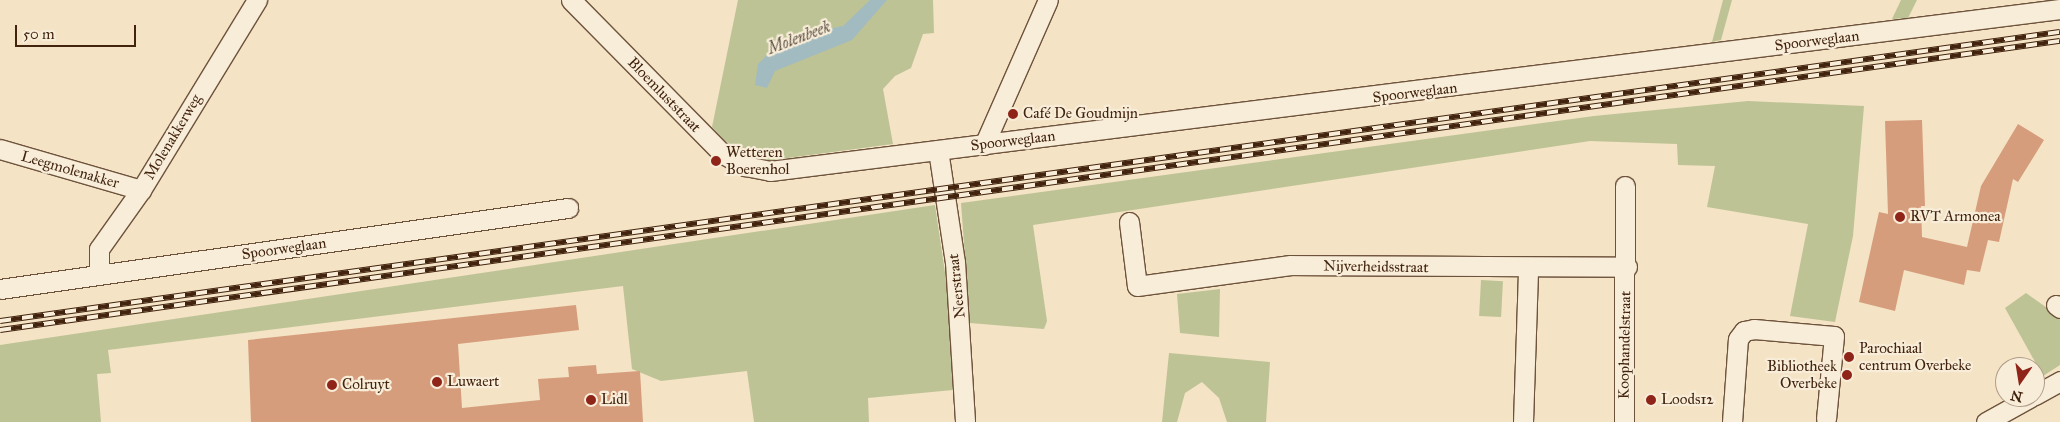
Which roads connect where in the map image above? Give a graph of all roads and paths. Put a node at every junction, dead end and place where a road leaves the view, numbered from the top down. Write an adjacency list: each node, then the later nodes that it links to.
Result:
1 (257, 0): 10 (street, Molenakkerweg)
2 (571, 0): 8 (street, Bloemluststraat)
3 (1048, 0): 5 (street)
4 (2060, 9): 5 (street, Spoorweglaan)
5 (984, 145): 7 (street, Spoorweglaan)
6 (0, 149): 10 (street, Leegmolenakker)
7 (938, 150): 8 (street, Spoorweglaan); 21 (street, Neerstraat)
8 (770, 171)
9 (1624, 186): 13 (street, Koophandelstraat)
10 (141, 190): 15 (street, Molenakkerweg)
11 (568, 208): 15 (street, Spoorweglaan)
12 (1129, 222): 14 (street, Nijverheidsstraat)
13 (1627, 267): 14 (street); 23 (street, Koophandelstraat)
14 (1528, 269): 22 (street)
15 (99, 276): 16 (street, Spoorweglaan)
16 (0, 289)
17 (2060, 381): 18 (street)
18 (2045, 389)
19 (2013, 407): 25 (street)
20 (1826, 419): 24 (street)
21 (965, 422)
22 (1523, 422)
23 (1624, 422)
24 (1732, 422)
25 (1986, 422)

